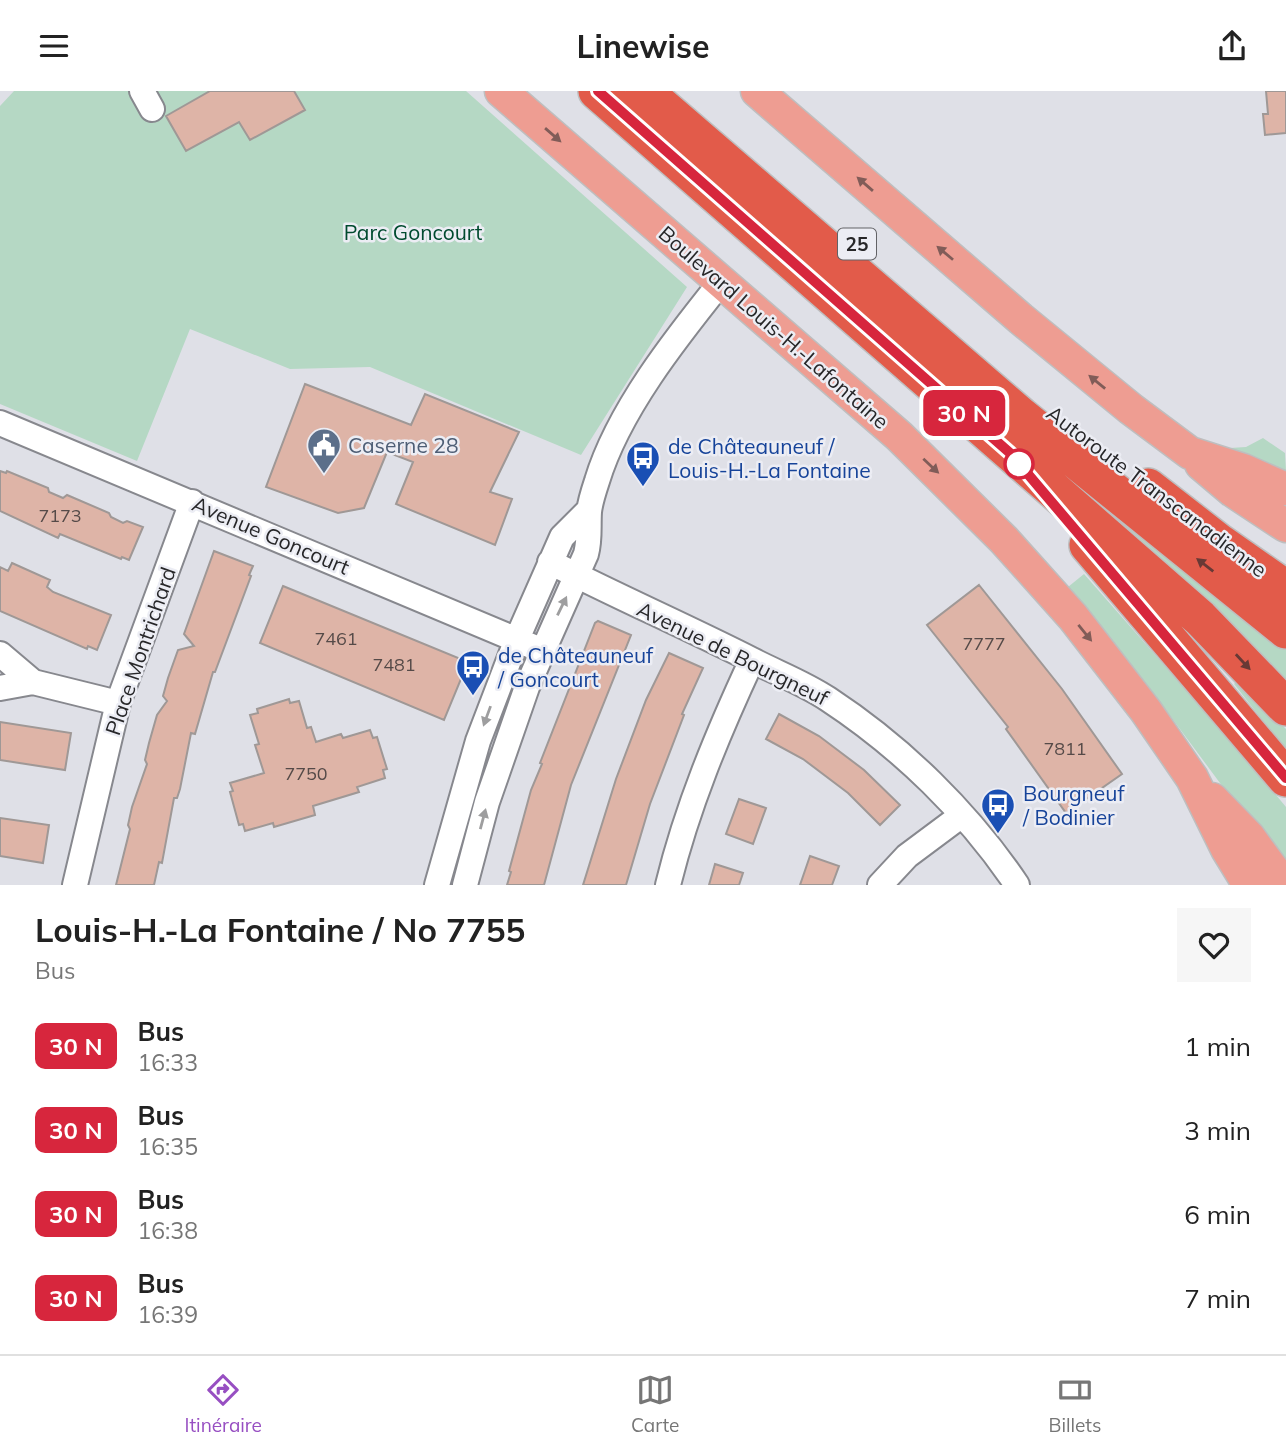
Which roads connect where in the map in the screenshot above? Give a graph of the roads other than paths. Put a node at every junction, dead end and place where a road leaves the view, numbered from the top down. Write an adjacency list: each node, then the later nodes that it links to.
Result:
1 (502, 91): 6 (main road, Boulevard Louis-H.-Lafontaine, one-way to 6)
2 (597, 91): 8 (highway)
3 (644, 91): 17 (highway, one-way to 3)
4 (680, 91): 16 (highway, Autoroute Transcanadienne / 25)
5 (757, 91): 9 (main road, one-way to 5)
6 (722, 282): 12 (street); 26 (main road, Boulevard Louis-H.-Lafontaine, one-way to 26)
7 (0, 423): 11 (street, Avenue Goncourt)
8 (1010, 453): 25 (highway, one-way to 25); 27 (highway)
9 (1190, 453): 10 (main road); 13 (main road)
10 (1286, 489)
11 (192, 502): 18 (street, Avenue Goncourt); 24 (street, Place Montrichard)
12 (589, 510): 14 (street); 15 (street)
13 (1286, 526)
14 (550, 562): 15 (street, Avenue de Bourgneuf); 18 (street)
15 (577, 576): 19 (street, one-way to 15); 21 (street, Avenue de Bourgneuf)
16 (1286, 589)
17 (1286, 630)
18 (517, 639): 19 (street, Avenue Goncourt); 30 (street, one-way to 30)
19 (541, 650): 31 (street, one-way to 19)
20 (0, 654): 22 (street)
21 (752, 660): 28 (street, Avenue de Bourgneuf); 32 (street)
22 (33, 682): 23 (street); 24 (street)
23 (0, 688)
24 (118, 703): 29 (street, Place Montrichard)
25 (1286, 707)
26 (1192, 778): 35 (main road, Boulevard Louis-H.-Lafontaine); 36 (main road)
27 (1286, 778)
28 (962, 815): 33 (street); 34 (street, Avenue de Bourgneuf)
29 (75, 885)
30 (437, 885)
31 (465, 885)
32 (668, 885)
33 (880, 885)
34 (1017, 885)
35 (1249, 885)
36 (1284, 885)

